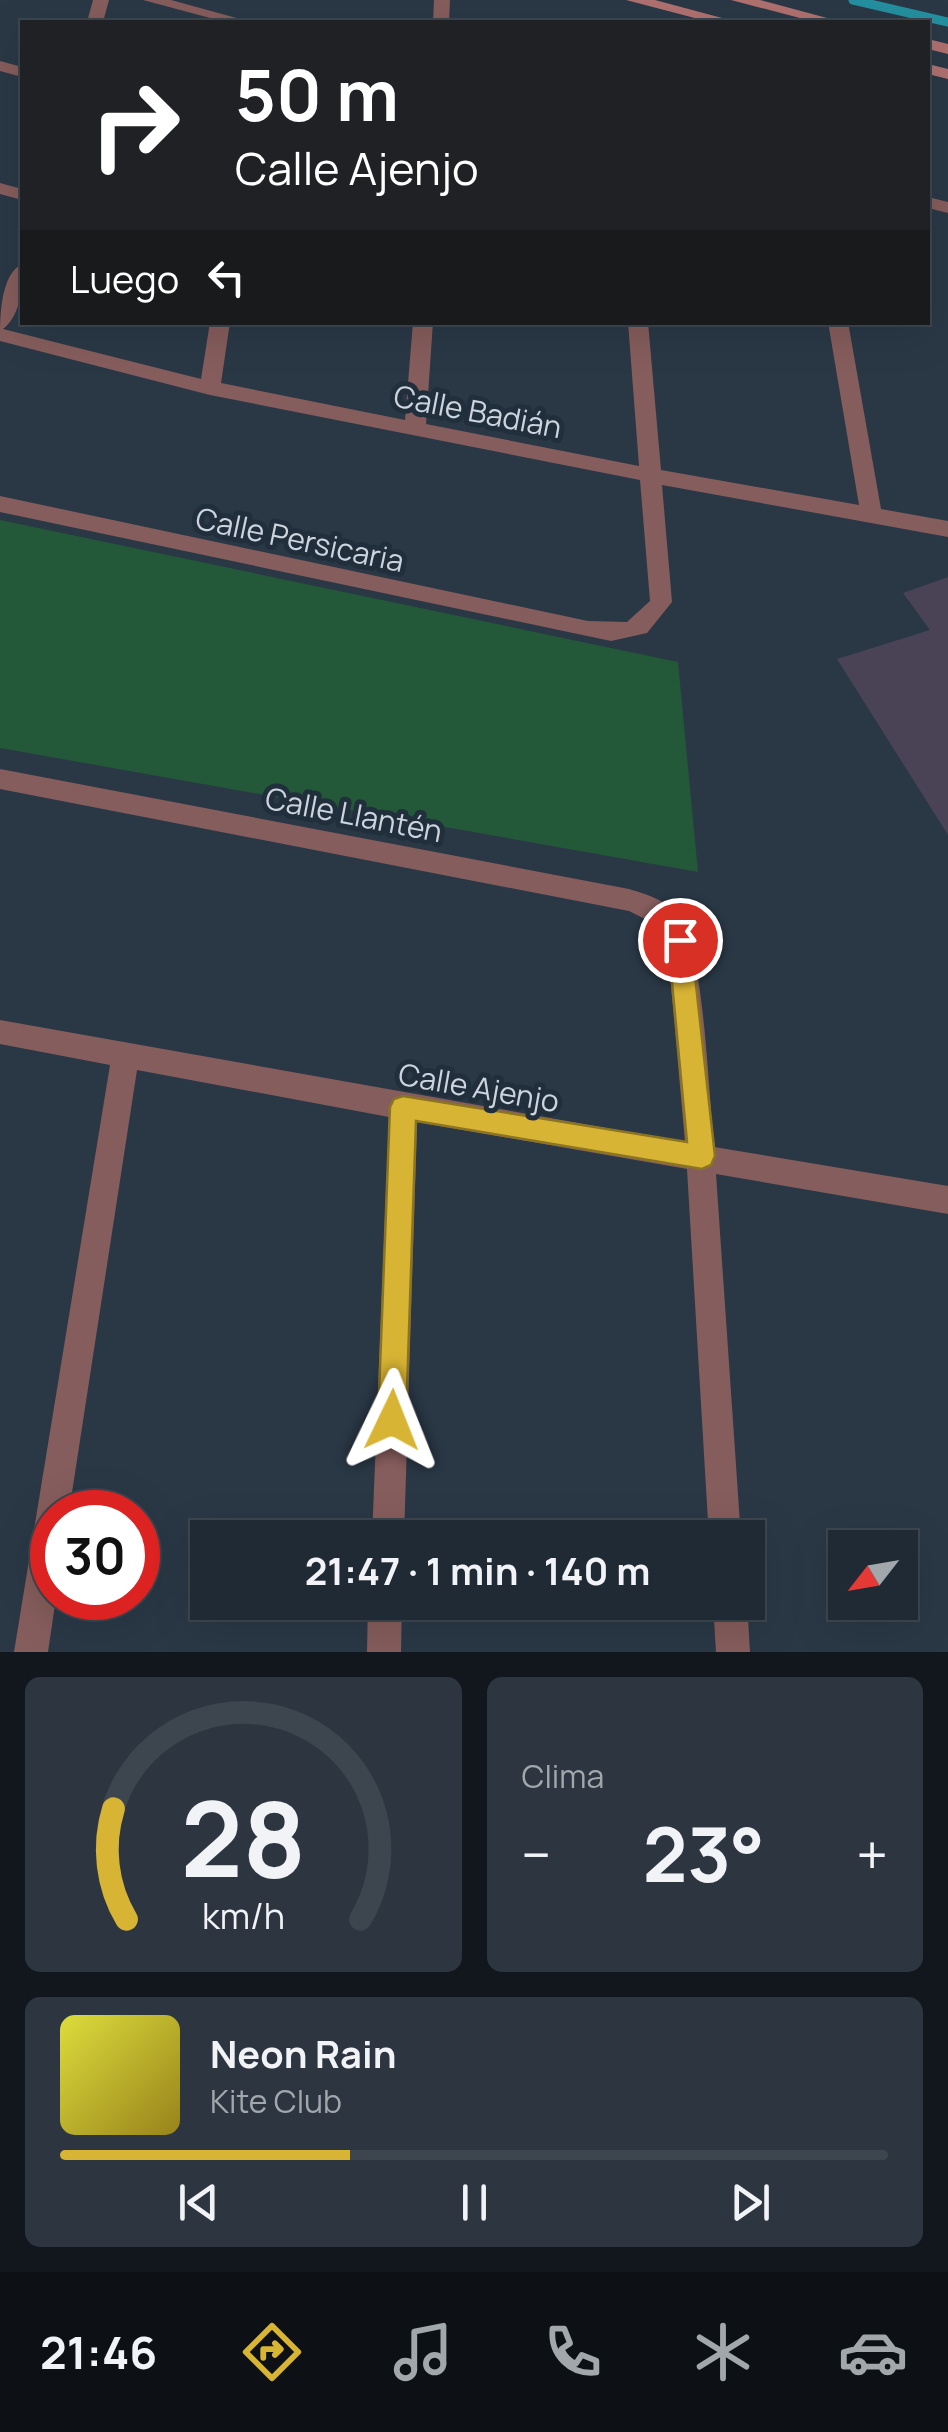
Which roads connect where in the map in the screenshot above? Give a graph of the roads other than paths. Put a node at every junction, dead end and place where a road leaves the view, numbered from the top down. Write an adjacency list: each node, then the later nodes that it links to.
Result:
1 (151, 0): 4 (street)
2 (634, 0): 5 (main road)
3 (739, 0): 6 (main road)
4 (234, 20)
5 (721, 20)
6 (825, 20)
7 (20, 275): 8 (street)
8 (0, 324)
9 (220, 325): 14 (street)
10 (422, 325): 15 (street)
11 (638, 325): 16 (street)
12 (839, 325): 18 (street)
13 (0, 335): 14 (street, Calle Badián)
14 (210, 388): 15 (street, Calle Badián)
15 (414, 429): 16 (street, Calle Badián)
16 (650, 475): 17 (street, Calle Persicaria); 18 (street, Calle Badián)
17 (0, 504)
18 (871, 514): 19 (street, Calle Badián)
19 (948, 529)
20 (0, 779): 24 (street, Calle Llantén)
21 (0, 1032): 22 (street, Calle Ajenjo)
22 (125, 1056): 23 (street, Calle Ajenjo); 26 (street)
23 (403, 1107): 24 (street, Calle Ajenjo); 27 (street)
24 (702, 1156): 25 (street, Calle Ajenjo); 28 (street)
25 (948, 1200)
26 (57, 1490)
27 (389, 1520)
28 (725, 1520)
29 (36, 1620): 32 (street)
30 (385, 1620): 33 (street)
31 (731, 1620): 34 (street)
32 (31, 1652)
33 (384, 1652)
34 (733, 1652)

